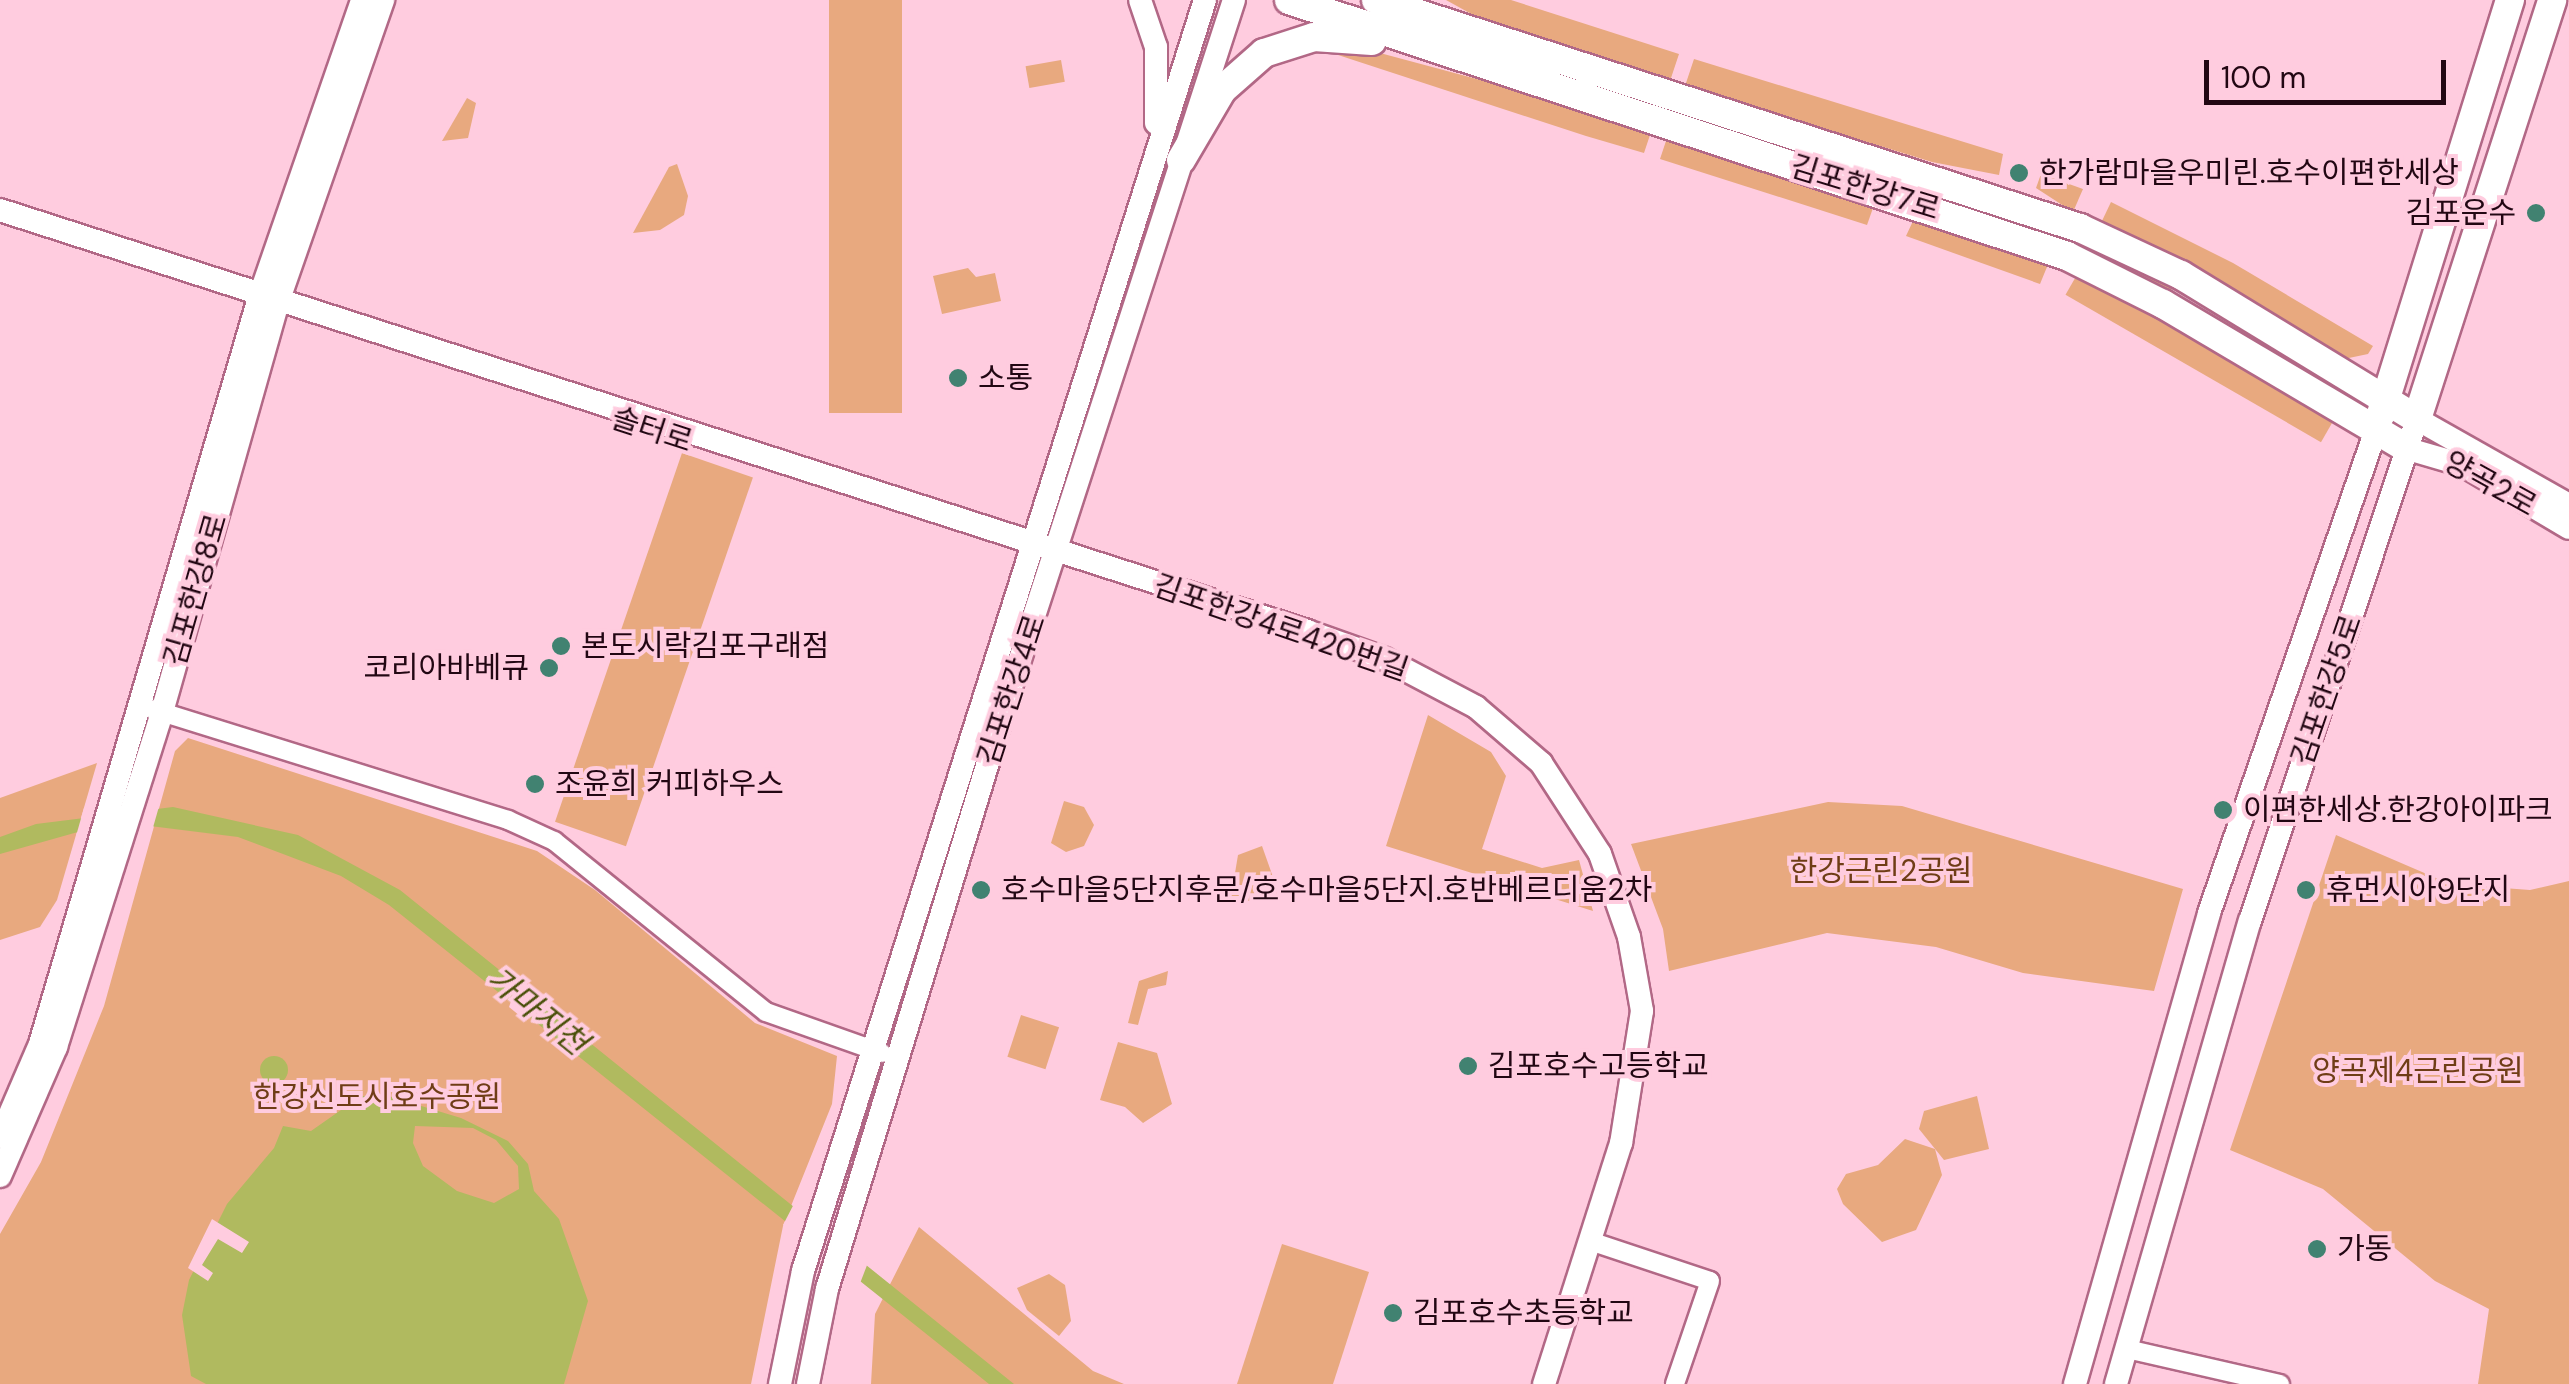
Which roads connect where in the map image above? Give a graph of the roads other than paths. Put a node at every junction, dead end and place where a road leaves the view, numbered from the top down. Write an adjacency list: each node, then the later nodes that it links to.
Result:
1 (362, 0): 15 (street, 김포한강8로)
2 (383, 0): 15 (street, 김포한강8로)
3 (1140, 0): 13 (street)
4 (1204, 0): 13 (street, 김포한강4로)
5 (1234, 0): 13 (street, 김포한강4로)
6 (1289, 0): 12 (main road, 김포한강7로)
7 (1376, 0): 11 (main road, 김포한강7로)
8 (1408, 0): 11 (street)
9 (2510, 0): 16 (main road, 김포한강5로)
10 (2552, 0): 19 (main road, 김포한강5로)
11 (1448, 22): 17 (main road, 김포한강7로)
12 (1482, 64): 13 (main road); 20 (main road, 김포한강7로)
13 (1168, 156): 24 (street, 김포한강4로); 25 (street, 김포한강4로)
14 (0, 210): 15 (street, 솔터로)
15 (268, 300): 24 (street, 솔터로); 26 (street, 김포한강8로)
16 (2404, 347): 17 (main road); 18 (main road, 김포한강5로)
17 (2340, 373): 18 (main road, 김포한강7로)
18 (2386, 400): 19 (main road, 김포한강7로); 20 (main road, 김포한강5로)
19 (2418, 420): 21 (street, 김포한강5로); 22 (street, 양곡2로)
20 (2376, 430): 21 (main road, 김포한강7로); 38 (street, 김포한강5로)
21 (2408, 449): 23 (street, 양곡2로); 33 (street, 김포한강5로)
22 (2569, 505)
23 (2569, 528)
24 (1030, 544): 25 (street, 솔터로); 28 (street, 김포한강4로)
25 (1057, 554): 29 (street, 김포한강4로); 32 (street, 김포한강4로420번길)
26 (152, 708): 27 (street, 김포한강8로); 28 (street)
27 (103, 868): 30 (street, 김포한강8로); 31 (street, 김포한강8로)
28 (875, 1050): 29 (street); 34 (street, 김포한강4로)
29 (898, 1058): 35 (street, 김포한강4로)
30 (0, 1137)
31 (0, 1176)
32 (1590, 1241): 36 (street, 김포한강4로420번길); 37 (street)
33 (2128, 1349): 39 (street, 김포한강5로); 40 (street)
34 (780, 1384)
35 (808, 1384)
36 (1544, 1384)
37 (1675, 1384)
38 (2075, 1384)
39 (2116, 1384)
40 (2280, 1384)

